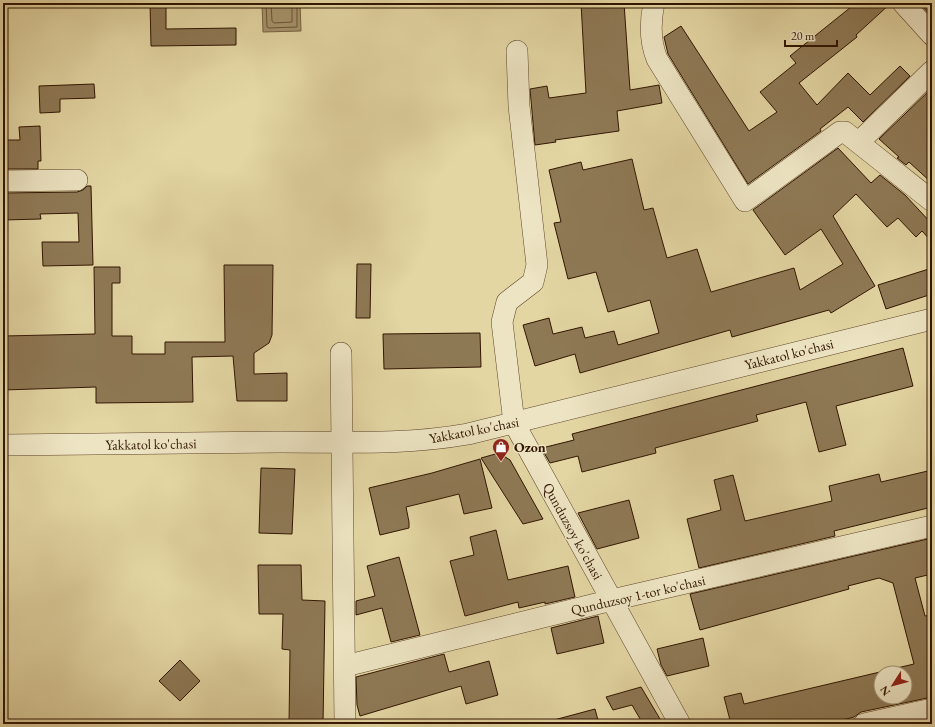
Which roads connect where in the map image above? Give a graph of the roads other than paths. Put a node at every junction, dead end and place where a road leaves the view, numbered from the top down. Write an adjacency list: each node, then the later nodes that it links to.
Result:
1 (654, 3): 6 (street)
2 (903, 3): 3 (street)
3 (932, 35)
4 (518, 51): 12 (street)
5 (932, 71): 6 (street)
6 (859, 142): 9 (street)
7 (77, 180): 8 (street)
8 (3, 181)
9 (932, 201)
10 (932, 318): 12 (street, Yakkatol ko'chasi)
11 (341, 354): 13 (street)
12 (514, 423): 13 (street, Yakkatol ko'chasi); 16 (street, Qunduzsoy ko'chasi)
13 (341, 442): 14 (street, Yakkatol ko'chasi); 17 (street)
14 (3, 445)
15 (932, 526): 16 (street, Qunduzsoy 1-tor ko'chasi)
16 (612, 600): 17 (street, Qunduzsoy 1-tor ko'chasi); 20 (street, Qunduzsoy ko'chasi)
17 (345, 666): 19 (street)
18 (932, 709): 21 (street)
19 (345, 724)
20 (680, 724)
21 (864, 724)

